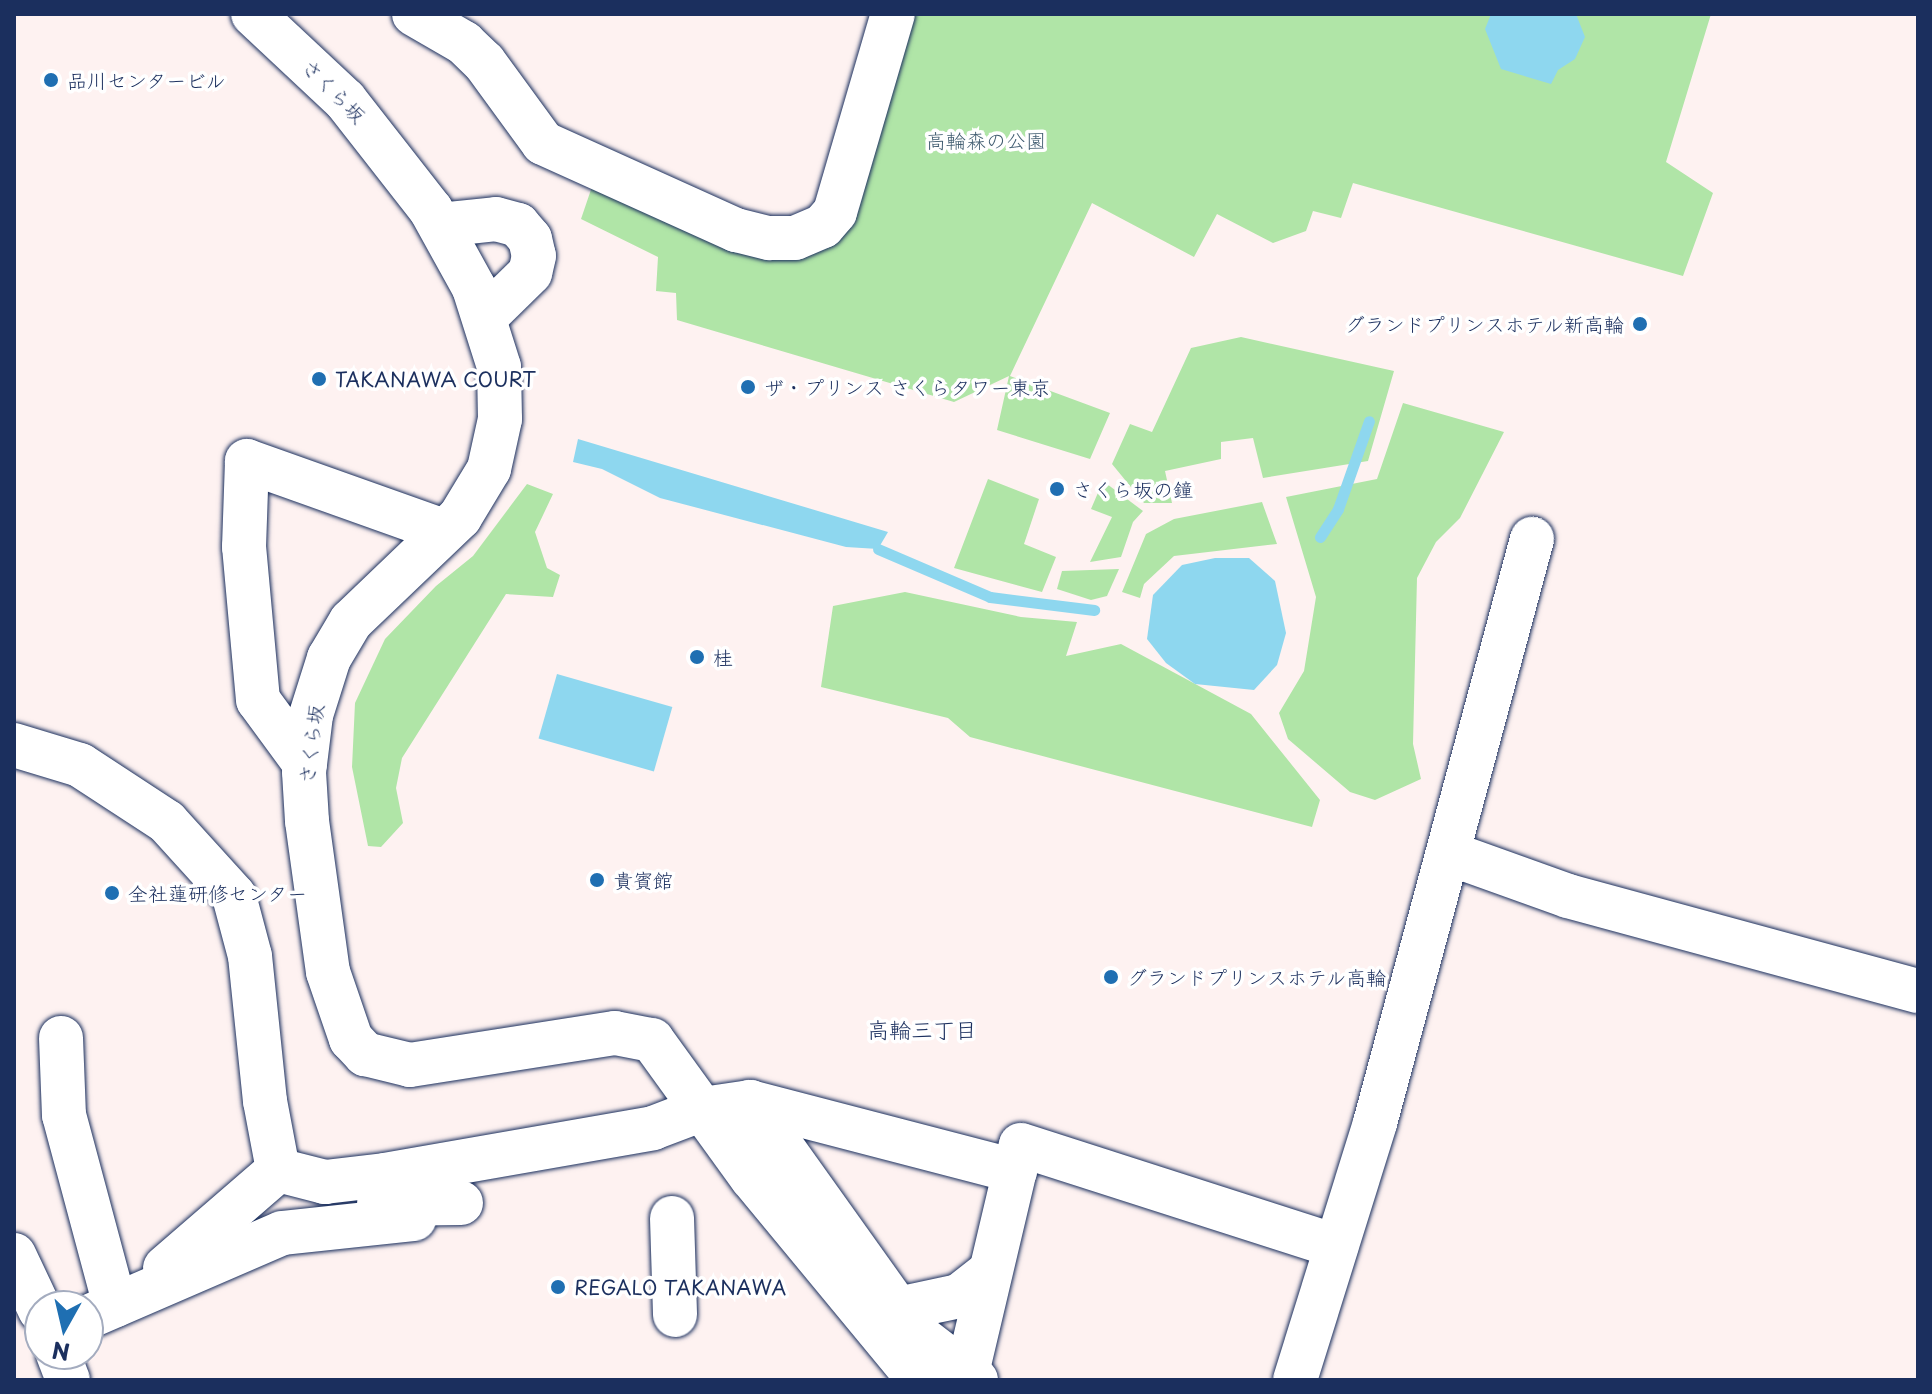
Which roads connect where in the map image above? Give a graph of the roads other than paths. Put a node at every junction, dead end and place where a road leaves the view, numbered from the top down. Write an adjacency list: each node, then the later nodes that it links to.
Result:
1 (253, 14): 4 (street, さくら坂)
2 (414, 14): 3 (street)
3 (893, 14)
4 (440, 225): 5 (street, さくら坂); 5 (street)
5 (485, 317): 6 (street, さくら坂)
6 (444, 531): 9 (street, さくら坂); 9 (street)
7 (1532, 539): 10 (street)
8 (14, 745): 16 (street)
9 (305, 764): 14 (street, さくら坂)
10 (1448, 853): 11 (street); 20 (street)
11 (1918, 991)
12 (61, 1038): 24 (street)
13 (750, 1102): 14 (street); 15 (street); 25 (street)
14 (703, 1109): 16 (street); 28 (street, さくら坂)
15 (1015, 1171): 20 (street); 22 (street)
16 (285, 1174): 17 (street); 24 (street)
17 (461, 1203)
18 (672, 1218): 26 (street)
19 (414, 1219): 24 (street)
20 (1336, 1246): 29 (street)
21 (14, 1255): 23 (street)
22 (987, 1274): 25 (street); 27 (street)
23 (31, 1290)
24 (110, 1307)
25 (898, 1309): 27 (street)
26 (675, 1315)
27 (971, 1376)
28 (919, 1380)
29 (1295, 1380)

